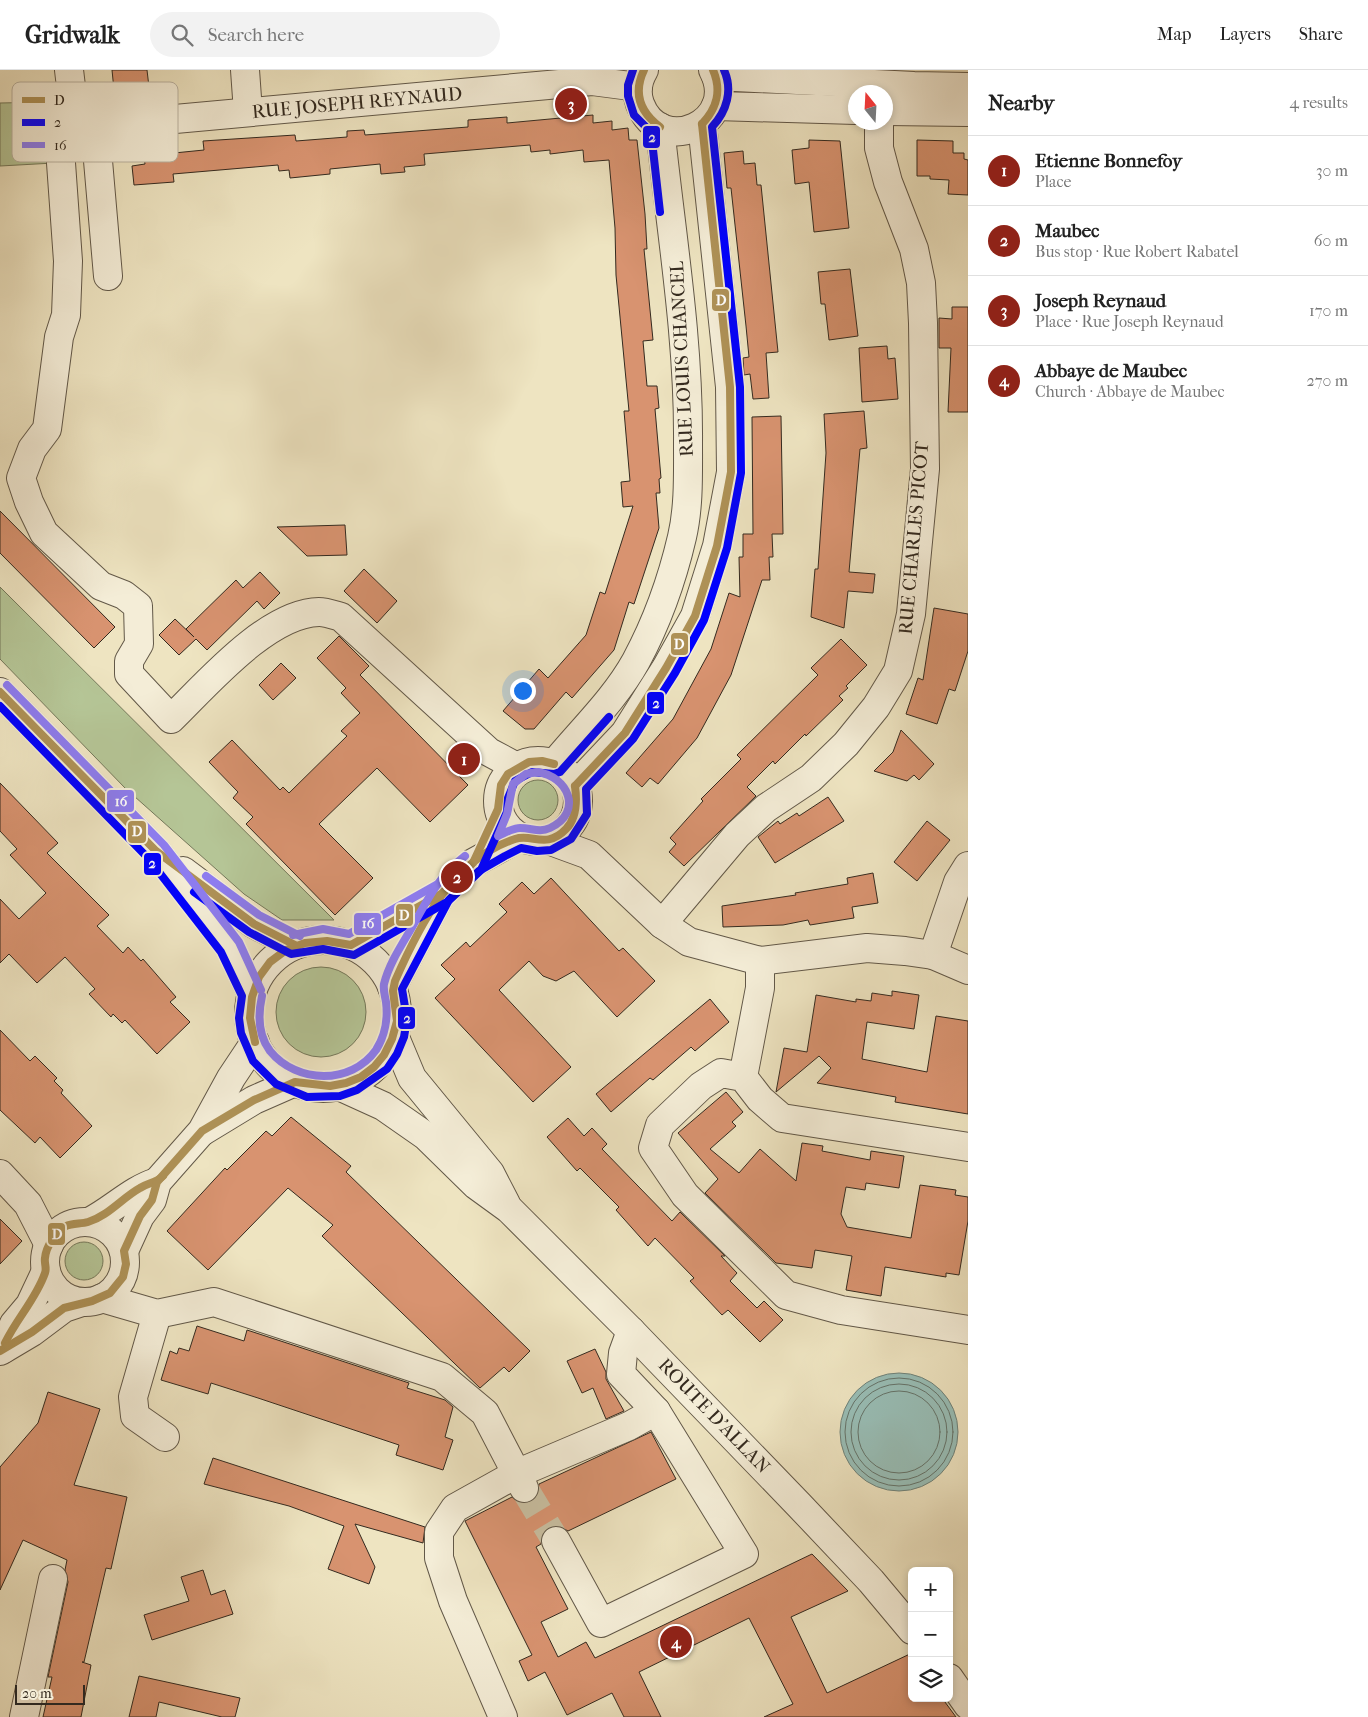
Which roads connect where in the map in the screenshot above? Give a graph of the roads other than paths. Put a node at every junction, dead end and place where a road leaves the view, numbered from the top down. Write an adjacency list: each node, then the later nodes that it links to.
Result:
1 (245, 70): 7 (street)
2 (714, 73): 4 (street); 9 (street, RUE LOUIS CHANCEL)
3 (641, 79): 7 (street, RUE JOSEPH REYNAUD); 11 (street)
4 (968, 87)
5 (848, 110): 9 (street)
6 (893, 111): 8 (street)
7 (248, 112): 10 (street, RUE JOSEPH REYNAUD)
8 (968, 112)
9 (709, 115): 11 (street); 18 (street, RUE LOUIS CHANCEL)
10 (178, 118)
11 (660, 127): 17 (street, RUE LOUIS CHANCEL)
12 (879, 130): 28 (street, RUE CHARLES PICOT)
13 (61, 162): 19 (street)
14 (85, 162): 15 (street)
15 (108, 276)
16 (0, 692): 23 (street)
17 (554, 764): 18 (street); 19 (street)
18 (575, 786): 20 (street)
19 (506, 787): 21 (street); 25 (street)
20 (574, 820): 22 (street); 24 (street)
21 (520, 837): 22 (street); 25 (street)
22 (548, 840): 24 (street)
23 (156, 851): 29 (street); 35 (street)
24 (589, 855): 28 (street)
25 (473, 863): 27 (street)
26 (968, 866): 31 (street)
27 (441, 894): 30 (street); 34 (street)
28 (662, 924): 32 (street)
29 (295, 945): 30 (street); 35 (street)
30 (351, 945): 34 (street)
31 (933, 955): 32 (street); 33 (street)
32 (760, 961): 38 (street)
33 (968, 970)
34 (392, 987): 36 (street)
35 (252, 994): 37 (street)
36 (394, 1034): 40 (street); 45 (street, ROUTE D'ALLAN)
37 (254, 1042): 39 (street); 41 (street)
38 (743, 1077): 42 (street); 50 (street)
39 (295, 1082): 40 (street); 41 (street)
40 (339, 1086): 45 (street, ROUTE D'ALLAN)
41 (202, 1132): 44 (street)
42 (968, 1148)
43 (0, 1174): 46 (street)
44 (157, 1182): 46 (street); 47 (street)
45 (509, 1210): 51 (street, ROUTE D'ALLAN)
46 (62, 1241): 47 (street); 48 (street); 52 (street)
47 (123, 1264): 48 (street); 49 (street)
48 (92, 1300): 49 (street); 52 (street)
49 (151, 1312): 54 (street); 55 (street)
50 (968, 1330)
51 (631, 1331): 53 (street); 58 (street, ROUTE D'ALLAN)
52 (1, 1350)
53 (656, 1412): 55 (street); 56 (street)
54 (165, 1437)
55 (520, 1481): 62 (street)
56 (556, 1541)
57 (53, 1579): 61 (street)
58 (908, 1625)
59 (953, 1684): 60 (street)
60 (968, 1705)
61 (24, 1717)
62 (503, 1717)

